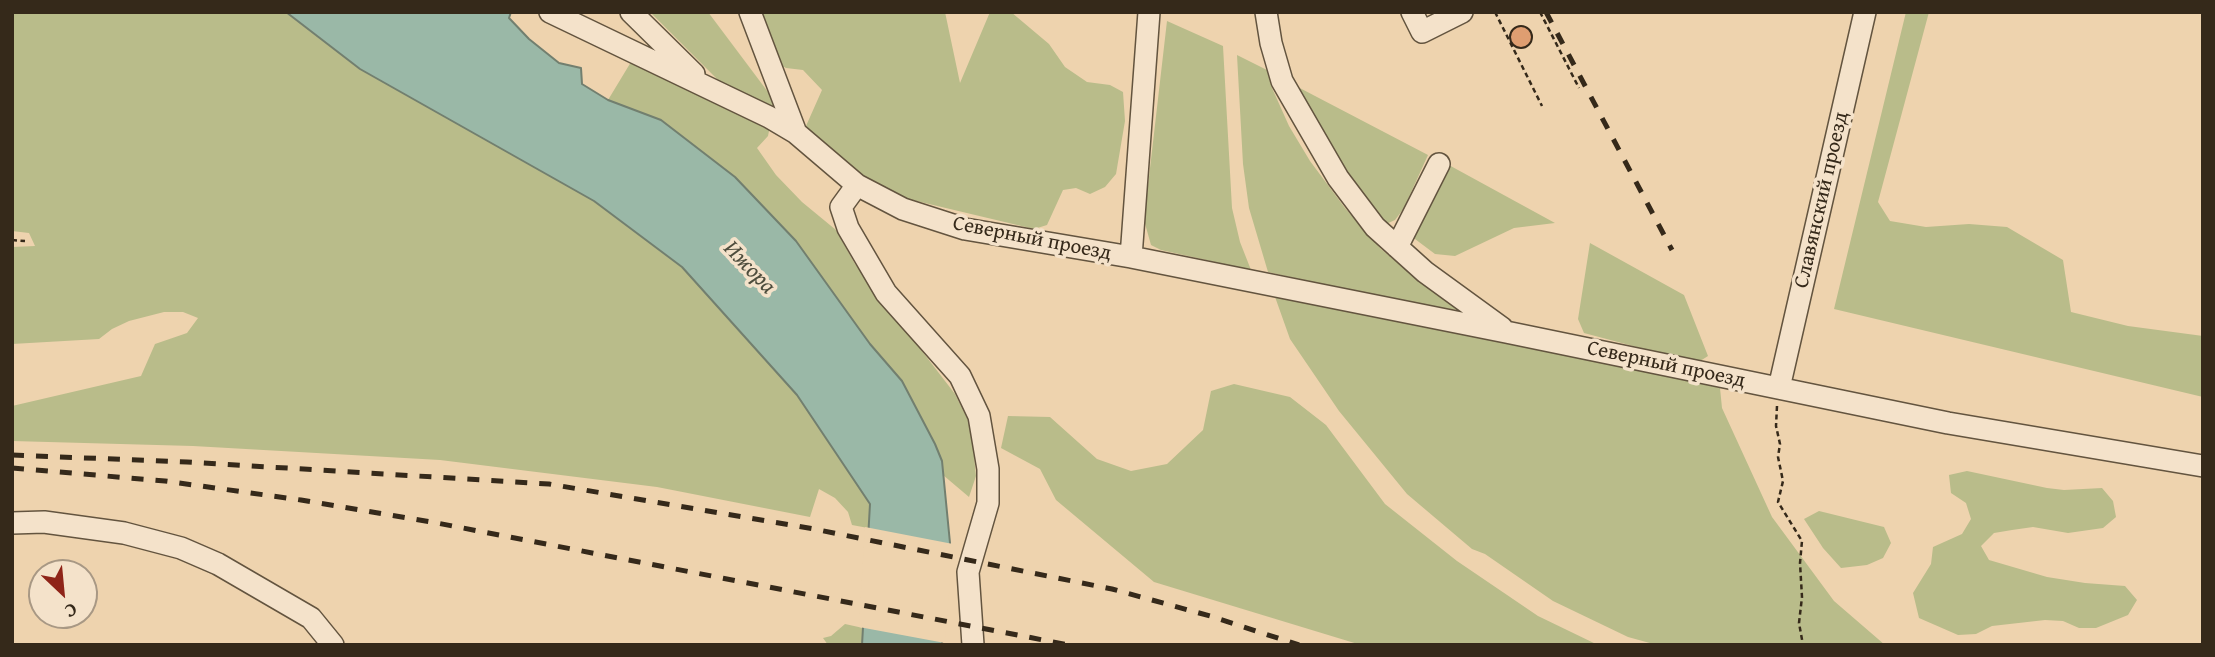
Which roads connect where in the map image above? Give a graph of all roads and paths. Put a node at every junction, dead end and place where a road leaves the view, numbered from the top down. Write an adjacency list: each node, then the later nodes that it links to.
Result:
1 (550, 12): 11 (street)
2 (631, 12): 11 (street)
3 (750, 12): 14 (street)
4 (1149, 12): 20 (street, Северный проезд)
5 (1266, 12): 19 (street)
6 (1412, 12): 7 (street)
7 (1462, 12)
8 (1495, 12): 13 (path)
9 (1540, 12): 12 (path)
10 (1865, 12): 22 (street, Славянский проезд)
11 (709, 87): 14 (street, Северный проезд)
12 (1579, 88)
13 (1542, 106)
14 (796, 133): 16 (street, Северный проезд)
15 (1438, 164): 19 (street)
16 (857, 185): 20 (street, Северный проезд); 26 (street)
17 (12, 240): 18 (path)
18 (25, 242)
19 (1397, 247): 21 (street)
20 (1131, 257): 21 (street, Северный проезд)
21 (1506, 332): 22 (street, Северный проезд)
22 (1779, 388): 23 (street, Северный проезд); 27 (path)
23 (2203, 466)
24 (12, 523): 25 (street)
25 (333, 645)
26 (973, 645)
27 (1803, 645)

